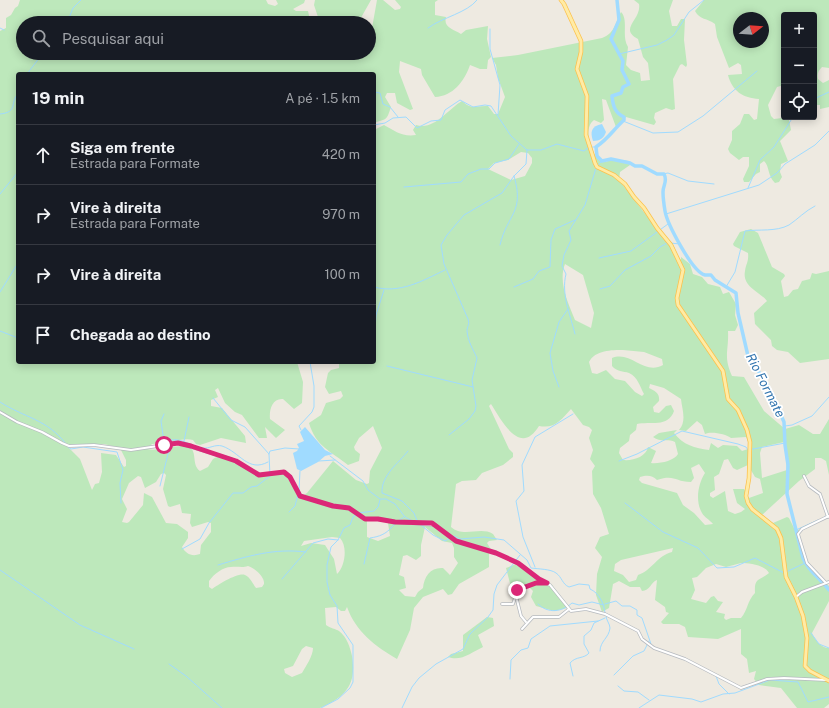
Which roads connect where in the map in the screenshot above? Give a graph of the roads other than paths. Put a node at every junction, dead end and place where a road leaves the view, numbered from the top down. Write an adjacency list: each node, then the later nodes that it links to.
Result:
1 (561, 0): 8 (main road)
2 (0, 412): 6 (street)
3 (804, 476): 4 (street)
4 (828, 517): 5 (street)
5 (828, 582): 8 (street)
6 (547, 583): 7 (street); 10 (street)
7 (515, 595): 9 (street); 11 (street)
8 (796, 597): 13 (main road)
9 (502, 604)
10 (568, 609): 11 (street); 13 (street)
11 (526, 622): 12 (street)
12 (522, 629)
13 (828, 681)

